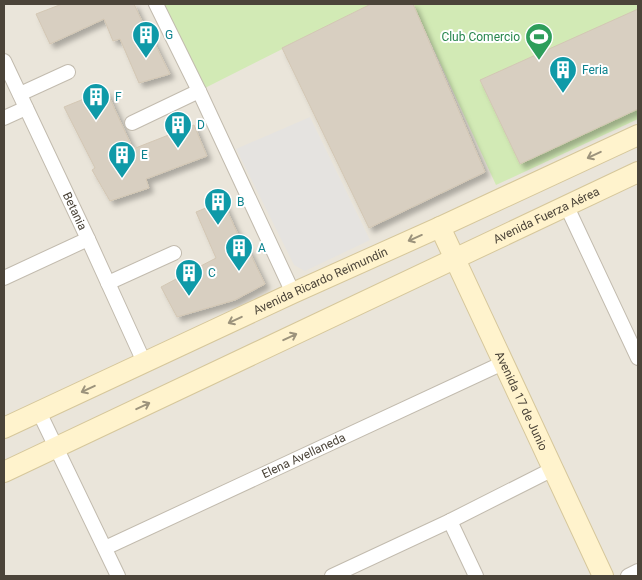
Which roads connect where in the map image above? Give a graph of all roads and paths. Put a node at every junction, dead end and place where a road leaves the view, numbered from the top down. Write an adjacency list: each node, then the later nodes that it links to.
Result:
1 (156, 4): 4 (street)
2 (4, 61): 5 (street, Betania)
3 (68, 72): 5 (street)
4 (199, 91): 8 (street); 18 (street)
5 (20, 94): 6 (street, Betania)
6 (26, 108): 7 (street); 13 (street, Betania)
7 (4, 118)
8 (132, 123)
9 (638, 135): 12 (street, Avenida Ricardo Reimundín, one-way to 12)
10 (638, 172): 11 (street, Avenida Fuerza Aérea)
11 (567, 206): 15 (street, Avenida Fuerza Aérea); 19 (street)
12 (440, 227): 15 (street, Avenida 17 de Junio); 18 (street, Avenida Ricardo Reimundín, one-way to 18)
13 (88, 239): 16 (street); 17 (street, Betania)
14 (174, 253): 17 (street)
15 (455, 259): 21 (street, Avenida 17 de Junio); 24 (street, one-way to 15)
16 (4, 278)
17 (108, 284): 20 (street, Betania)
18 (293, 293): 20 (street, Avenida Ricardo Reimundín, one-way to 20)
19 (638, 358)
20 (144, 362): 22 (street, Avenida Ricardo Reimundín, one-way to 22)
21 (503, 363): 25 (street, Avenida 17 de Junio); 28 (street, Elena Avellaneda)
22 (39, 412): 23 (street, Avenida Ricardo Reimundín); 24 (street)
23 (4, 428)
24 (55, 448): 26 (street); 28 (street)
25 (553, 469): 27 (street); 33 (street, Avenida 17 de Junio)
26 (4, 472)
27 (450, 521): 30 (street); 32 (street)
28 (105, 548): 31 (street)
29 (638, 571): 34 (street)
30 (341, 574)
31 (118, 576)
32 (476, 576)
33 (603, 576)
34 (628, 576)

